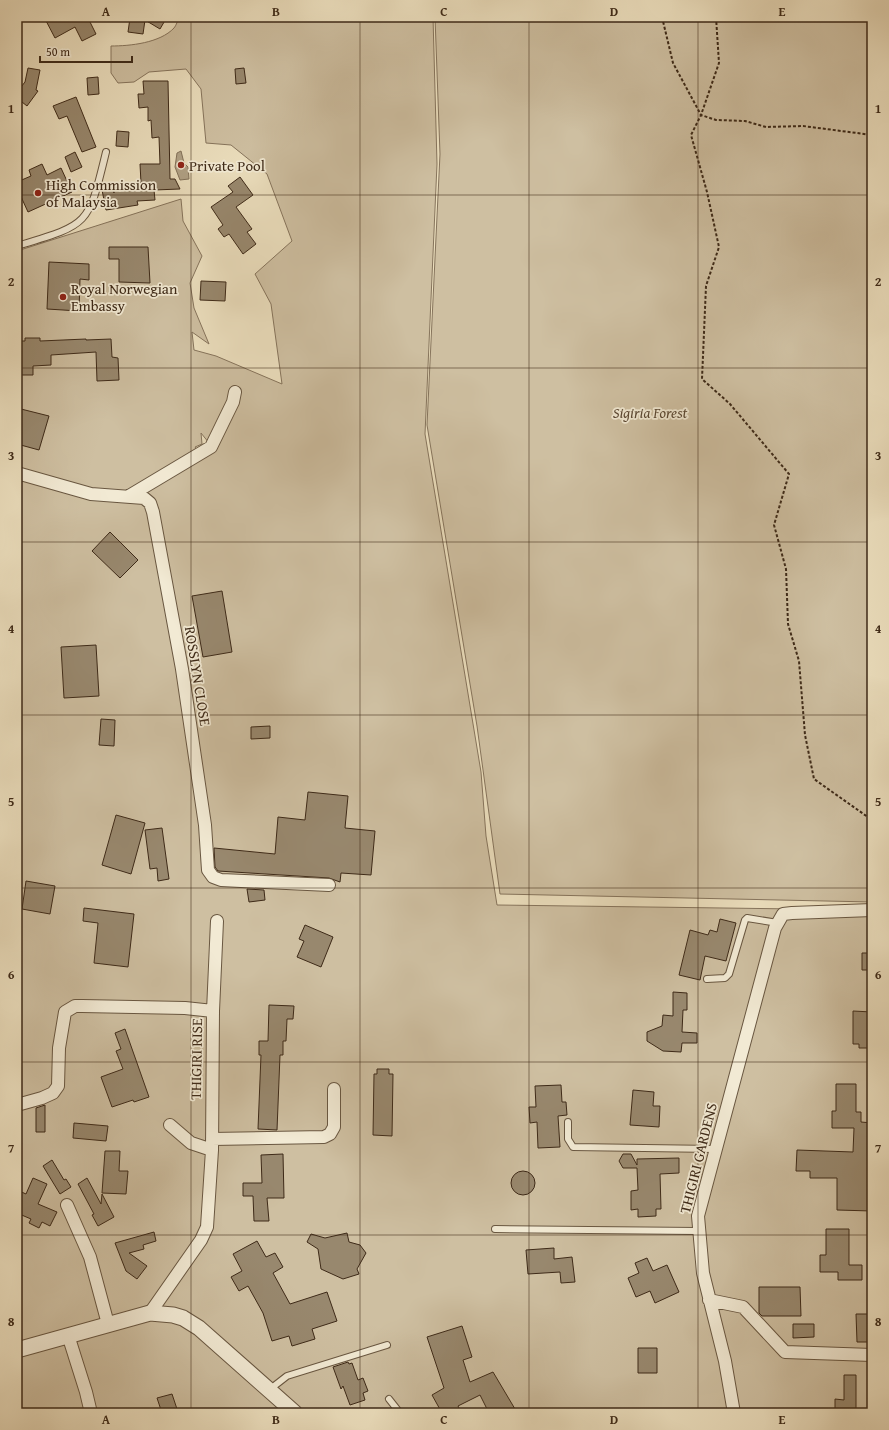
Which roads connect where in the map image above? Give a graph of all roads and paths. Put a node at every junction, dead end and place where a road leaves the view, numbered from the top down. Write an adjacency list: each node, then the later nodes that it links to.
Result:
1 (662, 17): 3 (path)
2 (716, 17): 3 (path)
3 (701, 115): 4 (path); 10 (path)
4 (872, 135)
5 (106, 152): 6 (lane)
6 (17, 246)
7 (235, 392): 9 (street)
8 (17, 473): 9 (street, ROSSLYN CLOSE)
9 (129, 496): 11 (street, ROSSLYN CLOSE)
10 (872, 820)
11 (328, 885)
12 (872, 910): 13 (street)
13 (780, 918): 15 (lane); 22 (street, THIGIRI GARDENS)
14 (217, 921): 16 (street)
15 (706, 979)
16 (213, 1011): 18 (street, THIGIRI RISE); 21 (street, THIGIRI RISE)
17 (334, 1089): 21 (street)
18 (17, 1105)
19 (568, 1122): 22 (lane)
20 (170, 1125): 21 (street)
21 (212, 1144): 27 (street, THIGIRI RISE)
22 (715, 1149): 25 (street, THIGIRI GARDENS)
23 (67, 1204): 28 (street)
24 (496, 1229): 25 (lane)
25 (698, 1231): 26 (street, THIGIRI GARDENS)
26 (709, 1300): 32 (street); 38 (street, THIGIRI GARDENS)
27 (150, 1313): 28 (street); 33 (street)
28 (108, 1324): 29 (street)
29 (68, 1335): 31 (street); 36 (street)
30 (387, 1345): 33 (lane)
31 (17, 1350)
32 (872, 1355)
33 (269, 1390): 35 (street)
34 (389, 1400): 37 (lane)
35 (292, 1412)
36 (91, 1413)
37 (400, 1413)
38 (734, 1413)

